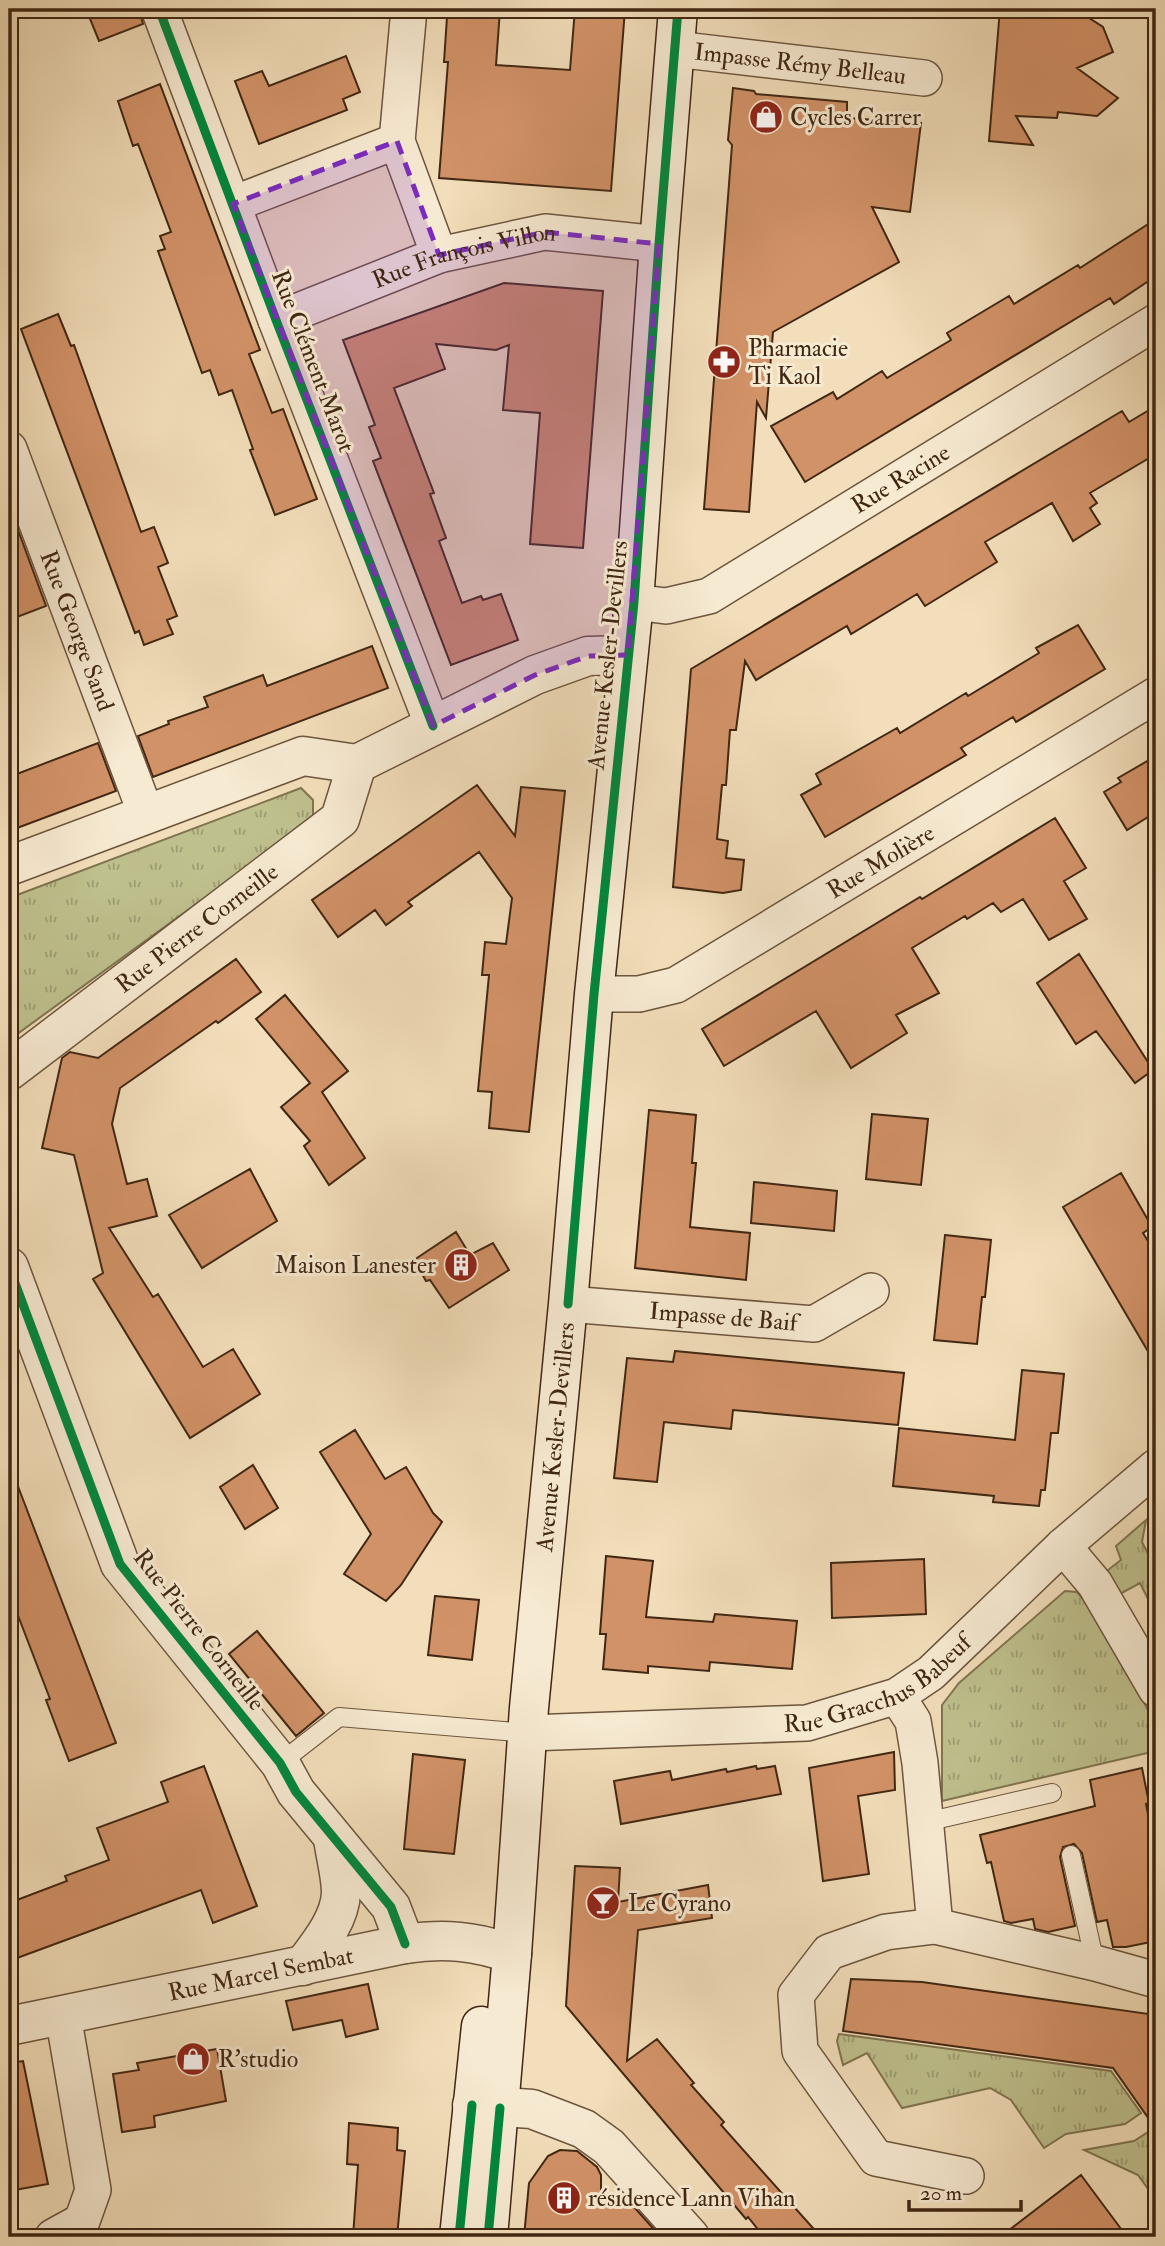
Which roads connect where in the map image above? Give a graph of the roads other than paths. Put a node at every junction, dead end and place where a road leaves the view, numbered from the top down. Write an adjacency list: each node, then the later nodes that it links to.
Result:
1 (159, 9): 7 (street, Rue Clément Marot)
2 (409, 9): 6 (street)
3 (678, 9): 4 (street, Avenue Kesler-Devillers)
4 (676, 49): 5 (street, Impasse Rémy Belleau); 8 (street, Avenue Kesler-Devillers)
5 (924, 78)
6 (397, 141): 7 (street); 9 (street)
7 (233, 204): 10 (street, Rue Clément Marot)
8 (659, 244): 9 (street, Rue François Villon); 13 (street, Avenue Kesler-Devillers)
9 (439, 255): 10 (street, Rue François Villon)
10 (276, 320): 16 (street, Rue Clément Marot)
11 (1156, 322): 13 (street, Rue Racine)
12 (9, 449): 18 (street, Rue George Sand)
13 (634, 602): 14 (street, Avenue Kesler-Devillers)
14 (628, 655): 16 (street); 20 (street, Avenue Kesler-Devillers)
15 (1156, 695): 20 (street, Rue Molière)
16 (433, 726): 17 (street)
17 (357, 764): 18 (street); 21 (street, Rue Pierre Corneille)
18 (146, 814): 19 (street)
19 (9, 866)
20 (594, 994): 24 (street, Avenue Kesler-Devillers)
21 (9, 1071)
22 (9, 1267): 30 (street, Rue Pierre Corneille)
23 (871, 1291): 24 (street, Impasse de Baif)
24 (568, 1304): 29 (street, Avenue Kesler-Devillers)
25 (1156, 1467): 26 (street, Rue Gracchus Babeuf)
26 (1063, 1546): 27 (street); 28 (street, Rue Gracchus Babeuf)
27 (1156, 1689)
28 (897, 1696): 29 (street, Rue Gracchus Babeuf); 32 (street)
29 (527, 1733): 30 (lane); 37 (street, Avenue Kesler-Devillers)
30 (279, 1763): 33 (street, Rue Pierre Corneille)
31 (1052, 1793): 32 (lane)
32 (926, 1822): 35 (street)
33 (333, 1838): 36 (street, Rue Pierre Corneille); 39 (street)
34 (1071, 1854): 38 (lane)
35 (935, 1926): 38 (street); 44 (street)
36 (405, 1944): 37 (street, Rue Marcel Sembat); 39 (street, Rue Marcel Sembat)
37 (502, 1951): 43 (street, Avenue Kesler-Devillers)
38 (1095, 1964): 40 (street)
39 (303, 1966): 41 (street, Rue Marcel Sembat)
40 (1156, 1980)
41 (63, 2015): 42 (street, Rue Marcel Sembat); 45 (street)
42 (9, 2026)
43 (486, 2106): 46 (street, Avenue Kesler-Devillers); 47 (street, Avenue Kesler-Devillers); 48 (street)
44 (966, 2176)
45 (53, 2237)
46 (459, 2237)
47 (488, 2237)
48 (690, 2237)

